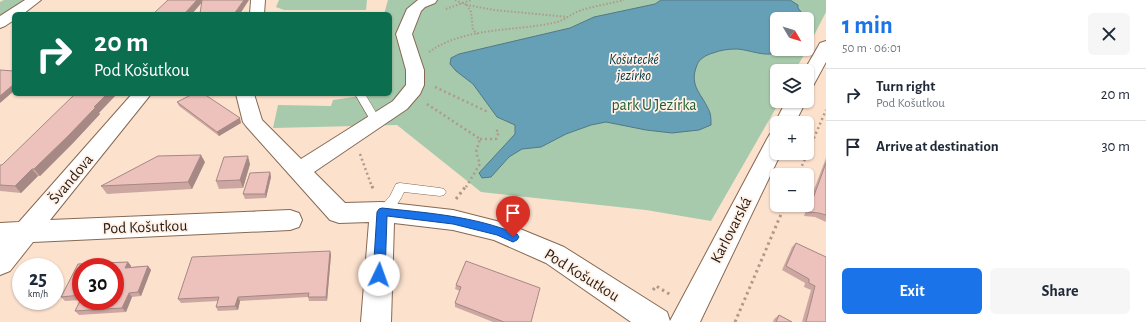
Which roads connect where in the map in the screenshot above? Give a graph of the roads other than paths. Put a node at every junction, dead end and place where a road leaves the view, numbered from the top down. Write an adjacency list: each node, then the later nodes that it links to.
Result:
1 (34, 0): 4 (street)
2 (258, 0): 5 (street)
3 (430, 0): 14 (street)
4 (16, 12)
5 (257, 12)
6 (12, 15): 7 (street)
7 (0, 23)
8 (826, 46): 9 (street)
9 (822, 65): 10 (street)
10 (814, 74)
11 (140, 96): 20 (street, Švandova)
12 (246, 96): 16 (street)
13 (361, 96): 14 (lane)
14 (376, 121): 16 (street)
15 (770, 153): 25 (street, Karlovarská)
16 (299, 171): 18 (street, Pod Košutkou)
17 (440, 192): 18 (lane)
18 (382, 212): 23 (street); 24 (street, Pod Košutkou)
19 (290, 220): 20 (street, Pod Košutkou)
20 (27, 232): 21 (street, Pod Košutkou); 22 (street, Švandova)
21 (0, 233)
22 (0, 263)
23 (376, 322)
24 (656, 322)
25 (685, 322)

